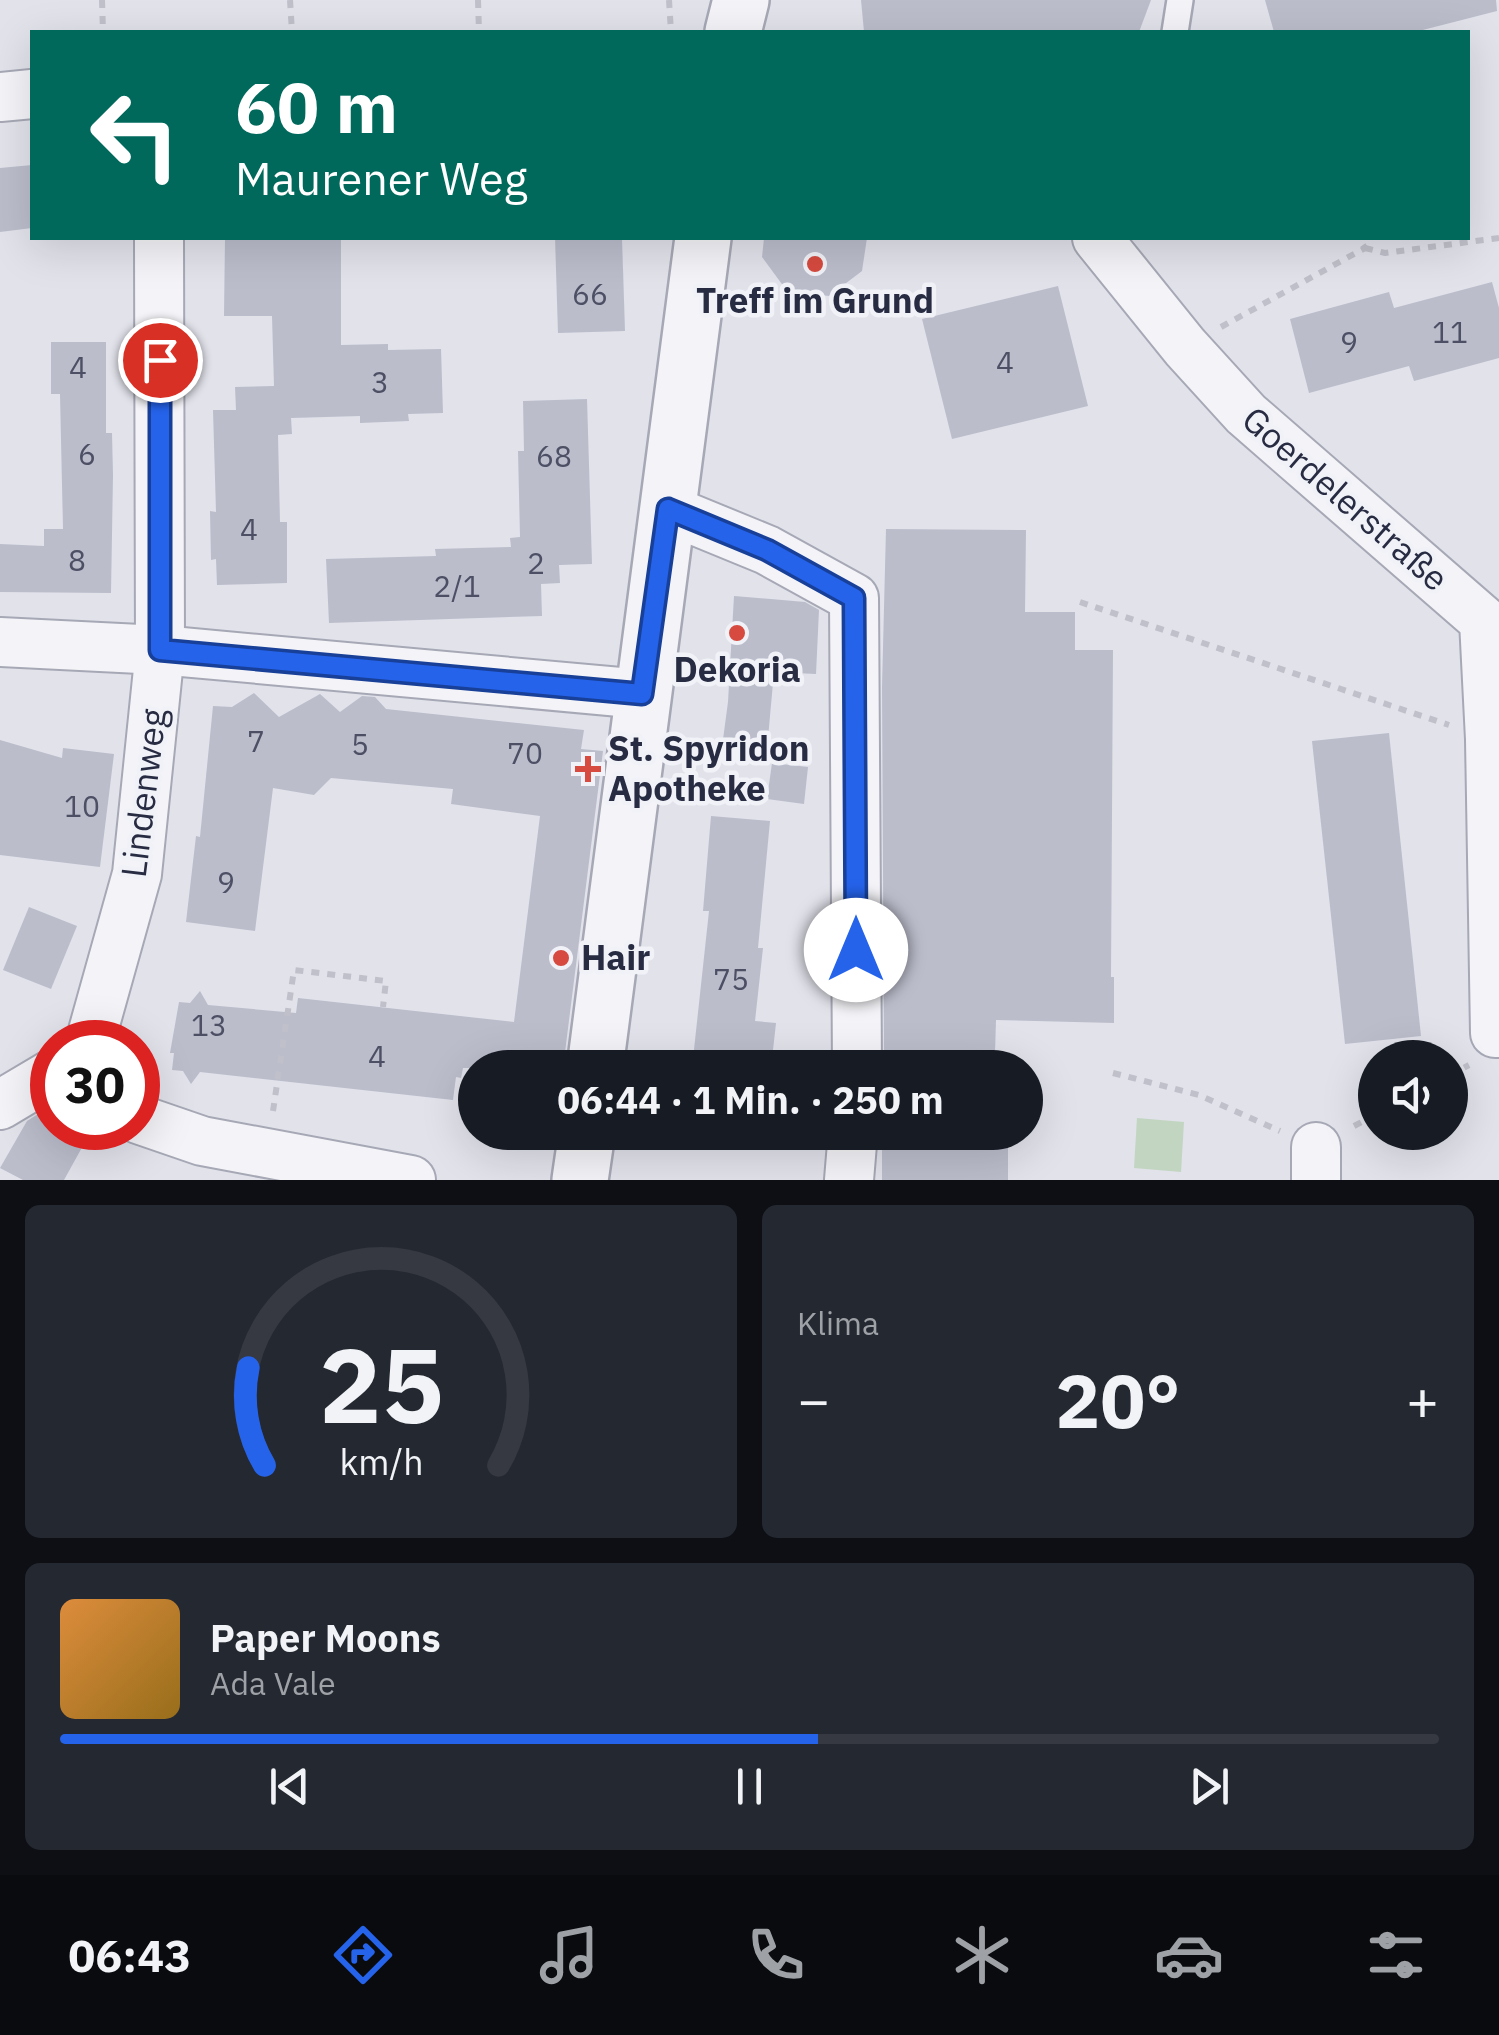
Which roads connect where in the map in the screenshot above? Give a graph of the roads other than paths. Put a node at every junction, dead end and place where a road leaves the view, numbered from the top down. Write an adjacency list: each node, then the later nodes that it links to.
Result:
1 (740, 0): 3 (street)
2 (1180, 0): 4 (lane)
3 (733, 30)
4 (1175, 30)
5 (30, 94): 6 (street)
6 (0, 97)
7 (159, 240): 12 (street, Lindenweg)
8 (702, 240): 10 (street)
9 (1099, 240): 15 (street, Goerdelerstraße)
10 (668, 509): 13 (street); 17 (street)
11 (0, 642): 12 (street)
12 (160, 650): 13 (street); 14 (street, Lindenweg)
13 (642, 694): 16 (street)
14 (96, 1020)
15 (1499, 1033)
16 (597, 1050)
17 (857, 1050)
18 (30, 1087): 19 (street)
19 (0, 1105)
20 (160, 1126): 23 (street)
21 (584, 1150): 24 (street)
22 (852, 1150): 25 (street)
23 (411, 1180)
24 (580, 1180)
25 (850, 1180)

